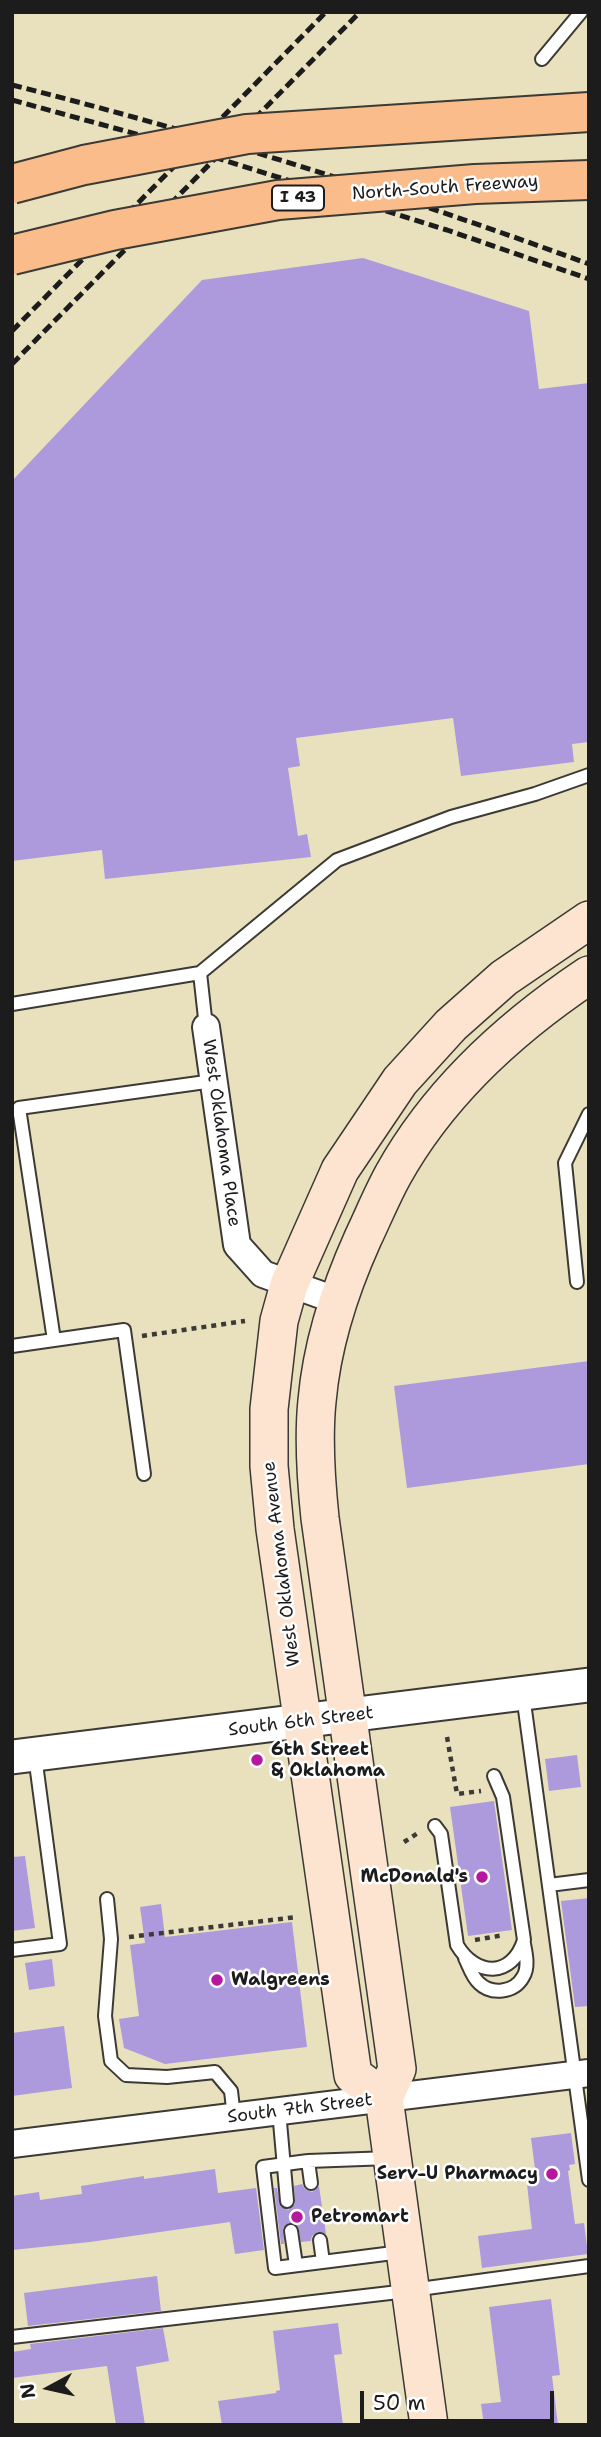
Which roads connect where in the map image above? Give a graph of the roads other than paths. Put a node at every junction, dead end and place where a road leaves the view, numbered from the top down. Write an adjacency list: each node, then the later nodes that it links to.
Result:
1 (581, 12): 2 (lane)
2 (541, 59)
3 (589, 112): 5 (highway, bridge)
4 (589, 180): 6 (highway, North-South Freeway / I 43, bridge)
5 (12, 184)
6 (12, 255)
7 (589, 775): 9 (lane)
8 (589, 920): 18 (main road, West Oklahoma Avenue)
9 (200, 973): 11 (lane); 12 (lane)
10 (589, 975): 19 (main road)
11 (12, 1004)
12 (206, 1027): 13 (street, West Oklahoma Place)
13 (213, 1081): 15 (lane); 18 (street, West Oklahoma Place)
14 (589, 1114): 17 (lane)
15 (27, 1163): 16 (lane); 20 (lane)
16 (12, 1165)
17 (577, 1282)
18 (289, 1285): 19 (street, West Oklahoma Place); 26 (main road, West Oklahoma Avenue)
19 (338, 1301): 25 (main road)
20 (54, 1340): 21 (lane); 22 (lane)
21 (12, 1346)
22 (144, 1474)
23 (589, 1685): 24 (street, South 6th Street)
24 (522, 1693): 25 (street, South 6th Street); 31 (lane)
25 (347, 1717): 26 (street, South 6th Street); 37 (main road)
26 (301, 1722): 27 (street, South 6th Street); 37 (main road, West Oklahoma Avenue)
27 (23, 1756): 34 (lane)
28 (494, 1776): 33 (lane)
29 (435, 1826): 35 (lane)
30 (589, 1880): 31 (lane)
31 (550, 1885): 36 (lane)
32 (107, 1899): 39 (lane)
33 (524, 1940): 35 (lane); 35 (lane)
34 (12, 1950)
35 (464, 1958)
36 (582, 2074): 37 (street, South 7th Street); 44 (lane)
37 (384, 2098): 38 (street, South 7th Street); 41 (main road)
38 (279, 2111): 39 (street, South 7th Street); 43 (lane)
39 (234, 2117): 40 (street, South 7th Street)
40 (12, 2144)
41 (392, 2158): 42 (lane); 49 (main road)
42 (308, 2161): 43 (lane); 45 (lane)
43 (283, 2164): 46 (lane); 51 (lane)
44 (589, 2180)
45 (311, 2183)
46 (287, 2201)
47 (291, 2231): 51 (lane)
48 (320, 2240): 50 (lane)
49 (405, 2252): 50 (lane); 53 (main road)
50 (323, 2262): 51 (lane)
51 (296, 2265)
52 (589, 2266): 53 (lane)
53 (410, 2290): 54 (lane); 55 (main road)
54 (12, 2337)
55 (429, 2425)

